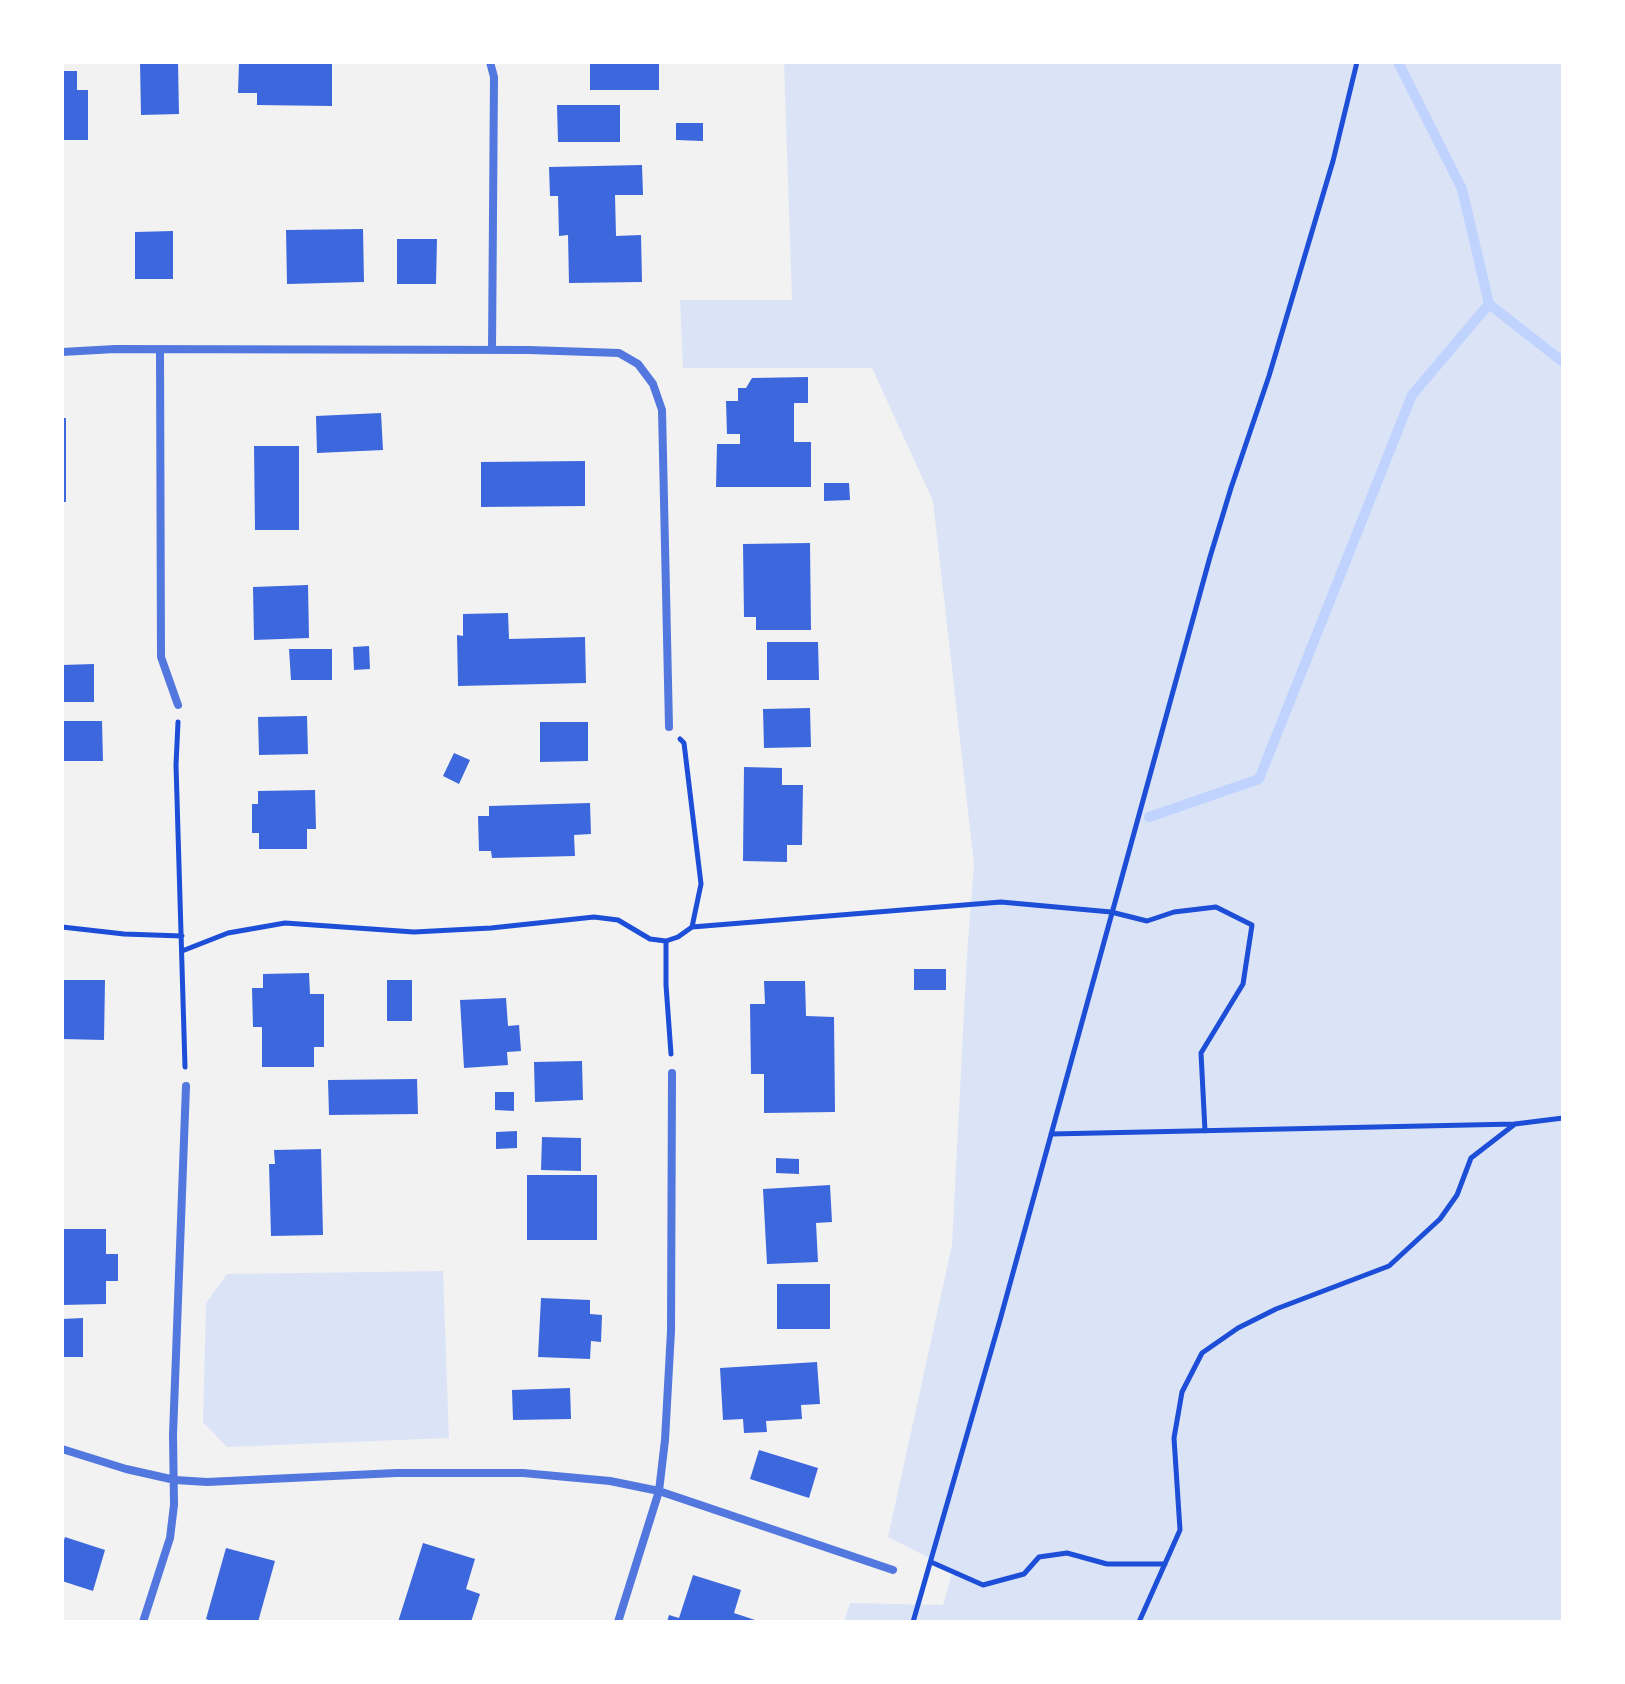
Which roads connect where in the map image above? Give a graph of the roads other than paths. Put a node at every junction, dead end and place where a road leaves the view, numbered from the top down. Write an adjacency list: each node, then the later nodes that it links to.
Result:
1 (490, 62): 3 (street)
2 (160, 349): 3 (street); 4 (street); 5 (street)
3 (492, 350): 6 (street)
4 (62, 352)
5 (178, 705)
6 (669, 727)
7 (672, 1073): 11 (street)
8 (186, 1086): 10 (street)
9 (62, 1449): 10 (street)
10 (175, 1480): 11 (street); 13 (street)
11 (659, 1491): 12 (street); 14 (street)
12 (893, 1570)
13 (143, 1622)
14 (618, 1622)

